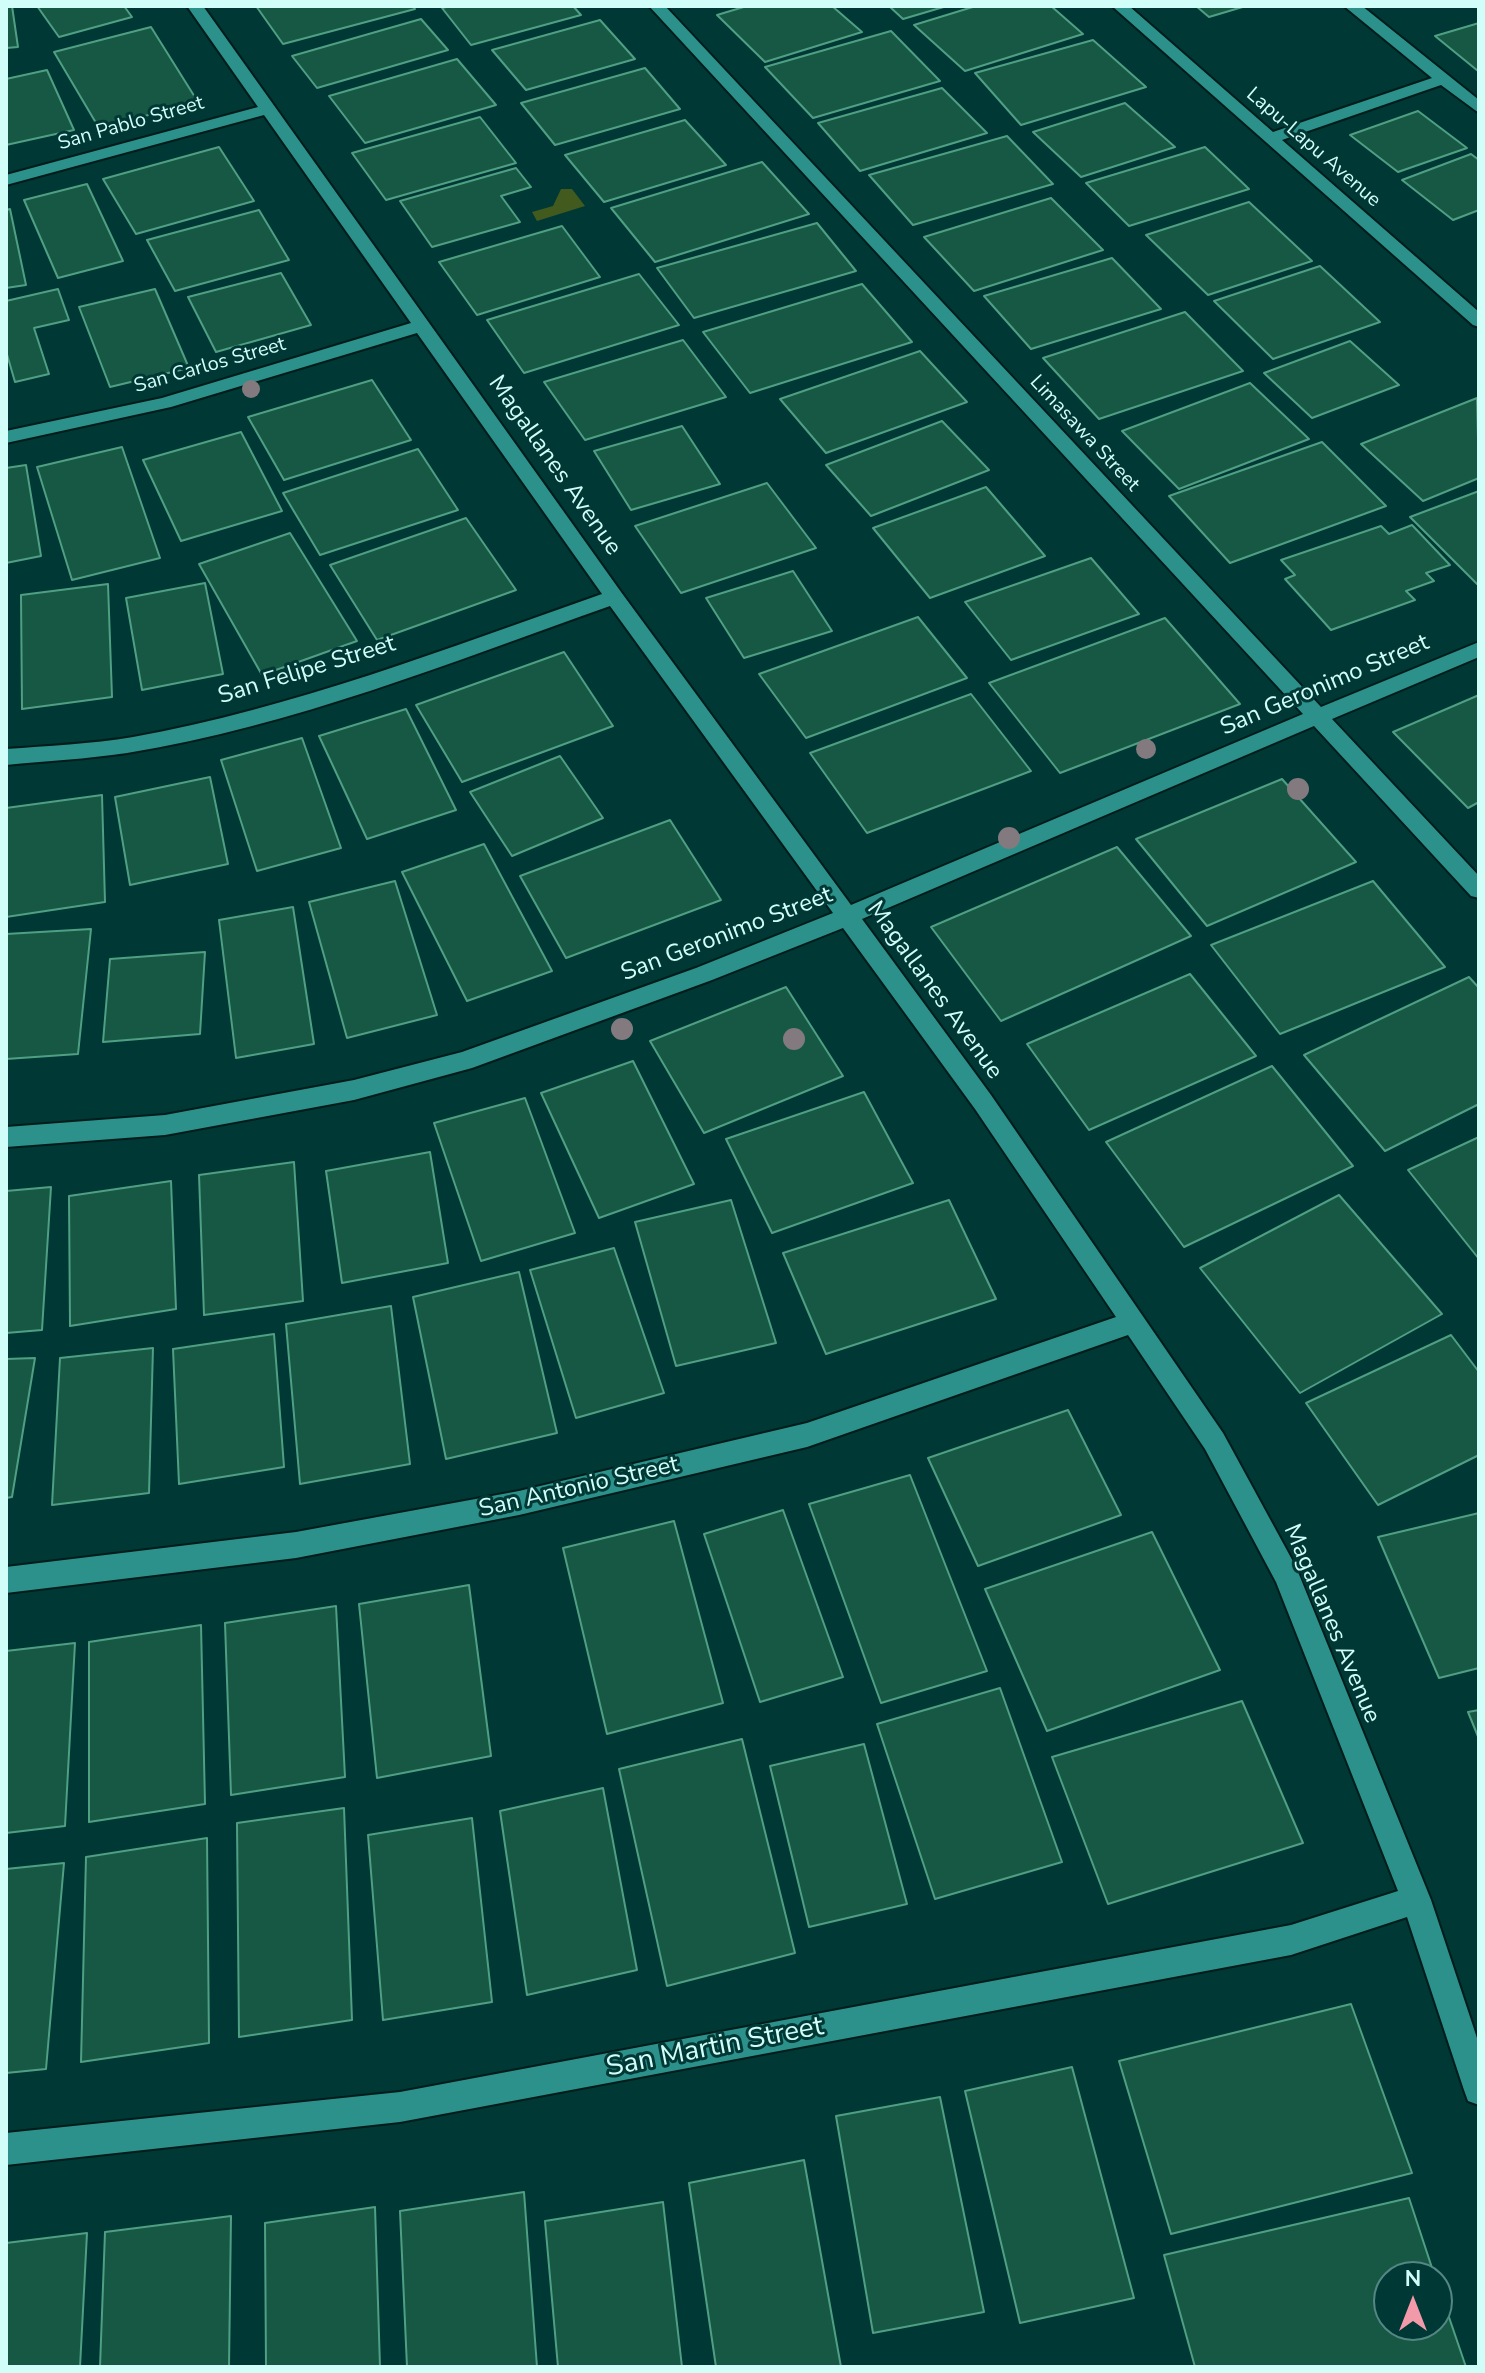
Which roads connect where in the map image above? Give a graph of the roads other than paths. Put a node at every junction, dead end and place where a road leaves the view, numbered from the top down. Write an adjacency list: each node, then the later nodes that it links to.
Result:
1 (195, 6): 7 (street, Magallanes Avenue)
2 (657, 6): 15 (street, Limasawa Street)
3 (1120, 6): 8 (street, Lapu-Lapu Avenue)
4 (1352, 6): 5 (street)
5 (1444, 79): 6 (street); 8 (street)
6 (1479, 108)
7 (268, 109): 9 (street, San Pablo Street); 11 (street, Magallanes Avenue)
8 (1269, 139): 10 (street, Lapu-Lapu Avenue)
9 (6, 180)
10 (1479, 321)
11 (423, 325): 12 (street, San Carlos Street); 13 (street, Magallanes Avenue)
12 (6, 437)
13 (614, 597): 16 (street, San Felipe Street); 18 (street, Magallanes Avenue)
14 (1479, 649): 15 (street, San Geronimo Street)
15 (1317, 717): 17 (street, Limasawa Street); 18 (street, San Geronimo Street)
16 (6, 757)
17 (1479, 890)
18 (847, 917): 19 (street, San Geronimo Street); 20 (street, Magallanes Avenue)
19 (6, 1137)
20 (1134, 1322): 21 (street, San Antonio Street); 22 (street, Magallanes Avenue)
21 (6, 1580)
22 (1416, 1900): 23 (street, Magallanes Avenue); 24 (street, San Martin Street)
23 (1479, 2090)
24 (6, 2149)

